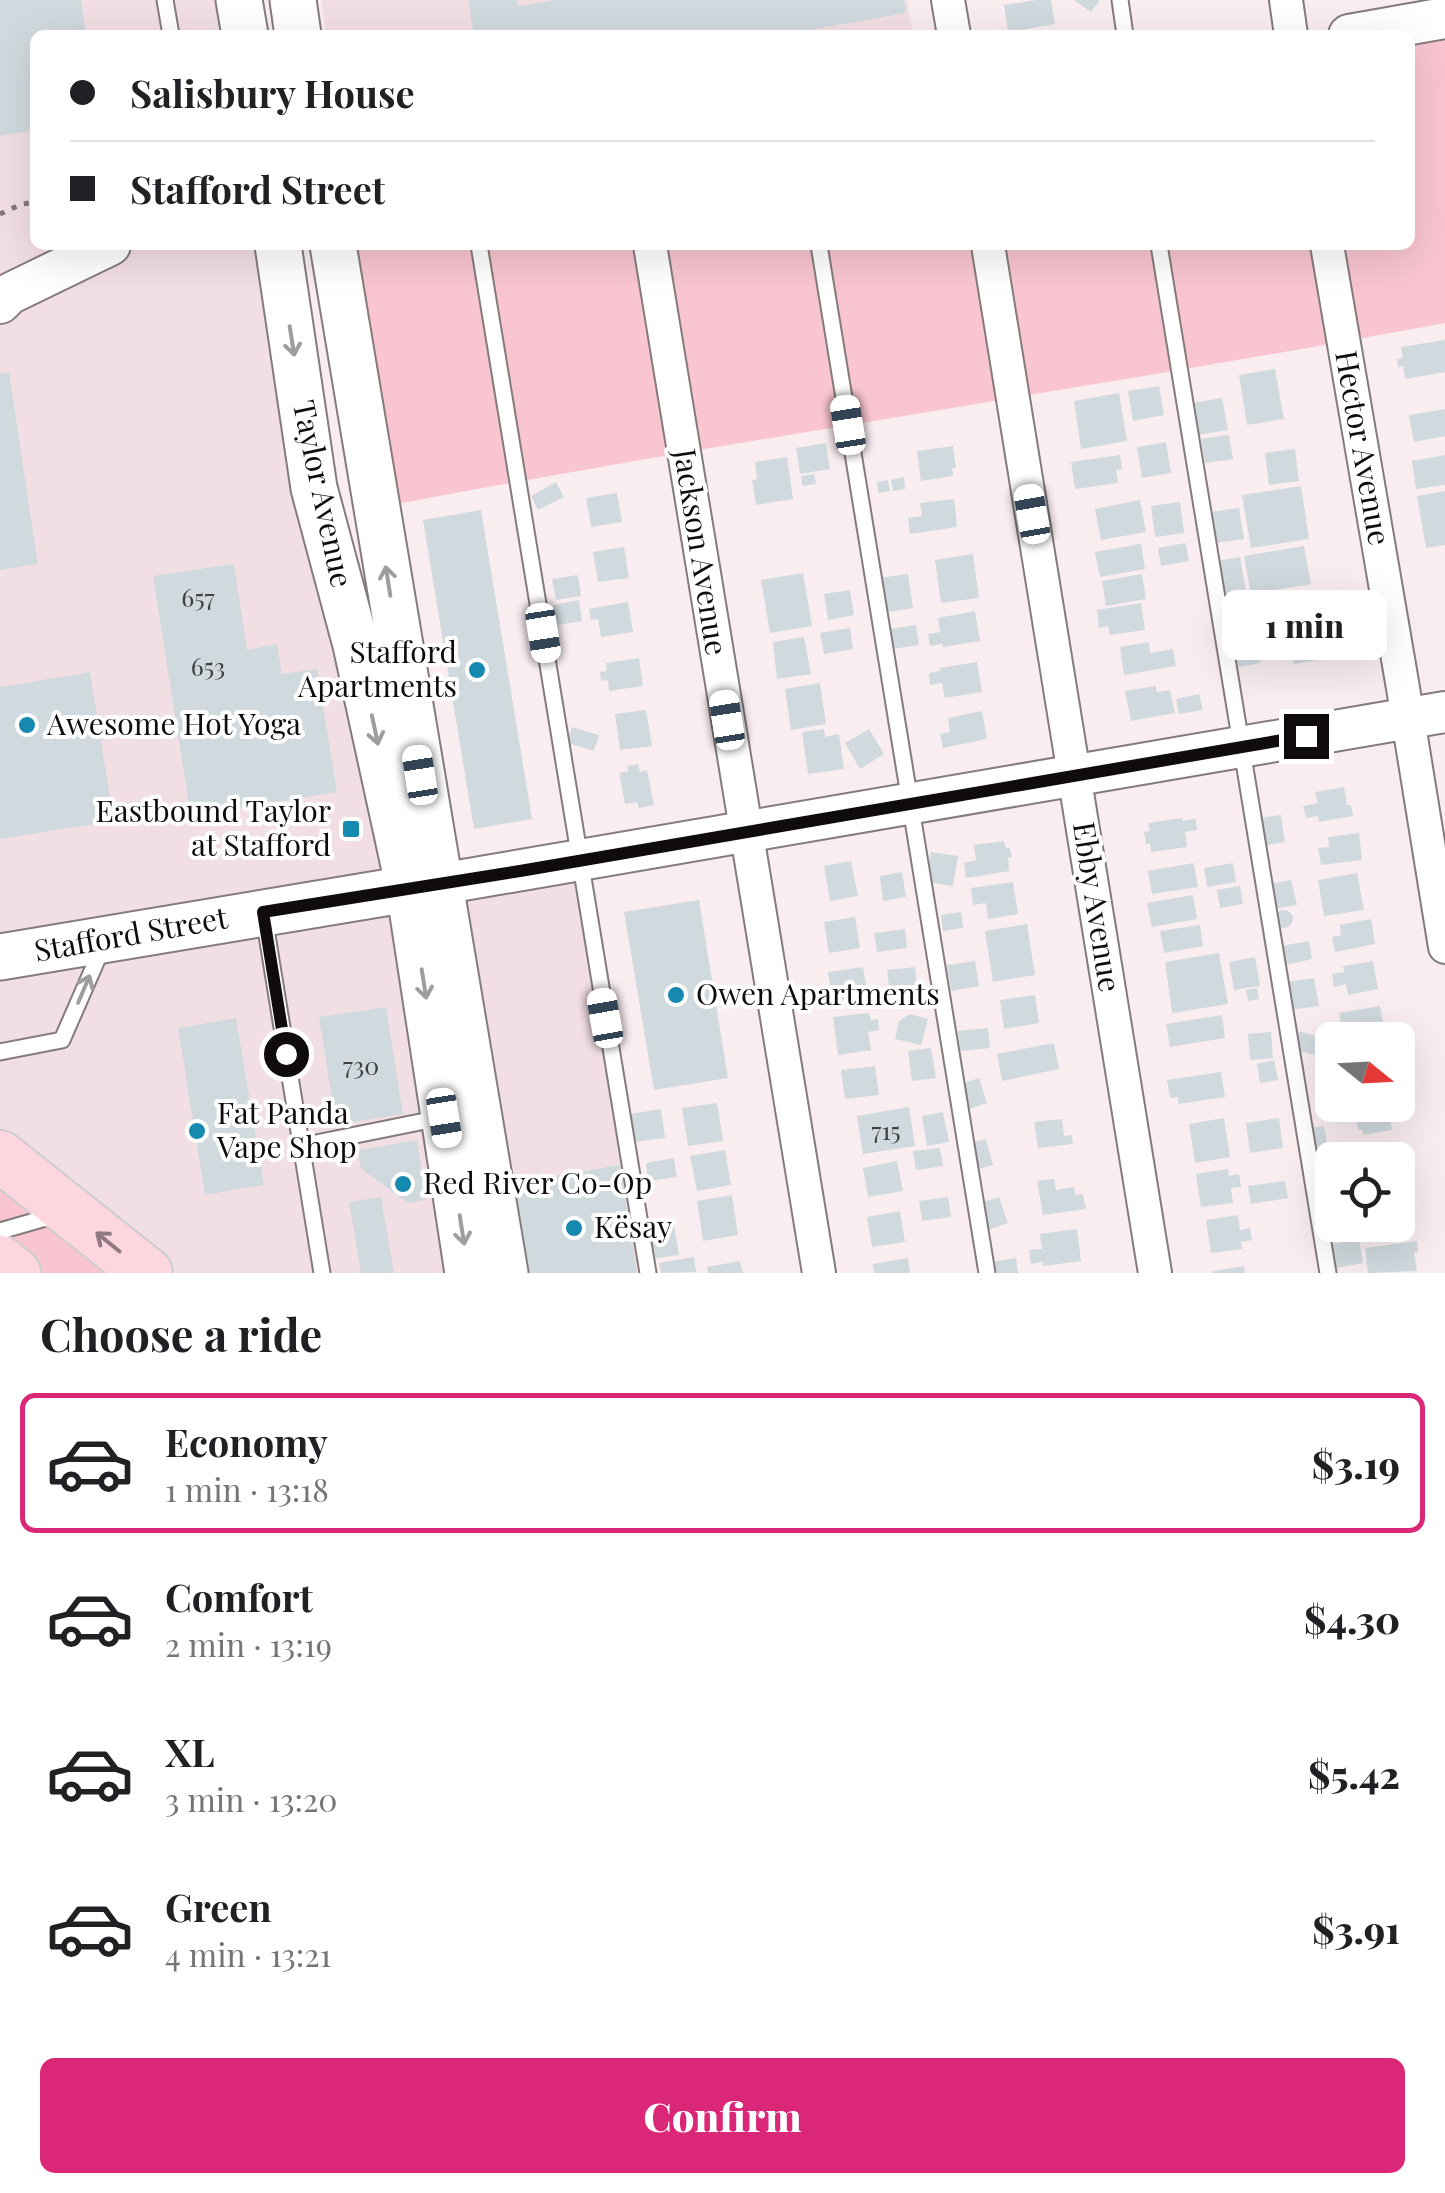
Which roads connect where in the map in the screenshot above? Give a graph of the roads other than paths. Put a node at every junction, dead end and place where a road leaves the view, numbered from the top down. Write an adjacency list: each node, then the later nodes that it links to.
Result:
1 (165, 0): 8 (lane)
2 (239, 0): 9 (main road)
3 (293, 0): 10 (main road)
4 (948, 0): 11 (street)
5 (1120, 0): 12 (lane)
6 (1286, 0): 13 (street)
7 (1445, 18): 14 (street)
8 (170, 30)
9 (244, 30)
10 (297, 30)
11 (953, 30)
12 (1125, 30)
13 (1290, 30)
14 (1377, 30)
15 (100, 250): 24 (street)
16 (279, 250): 31 (main road, Taylor Avenue, one-way to 31)
17 (334, 250): 31 (main road, Taylor Avenue, one-way to 17)
18 (479, 250): 30 (lane)
19 (651, 250): 29 (street, Jackson Avenue)
20 (820, 250): 28 (lane)
21 (989, 250): 27 (street, Ebby Avenue)
22 (1160, 250): 26 (lane)
23 (1328, 250): 25 (street, Hector Avenue)
24 (0, 303)
25 (1427, 715): 26 (street, Stafford Street); 34 (street, Hector Avenue)
26 (1240, 747): 27 (street, Stafford Street); 52 (lane)
27 (1074, 775): 28 (street, Stafford Street); 51 (street, Ebby Avenue)
28 (910, 803): 29 (street, Stafford Street); 50 (lane)
29 (745, 830): 30 (street, Stafford Street); 49 (street, Jackson Avenue)
30 (579, 860): 31 (street, Stafford Street); 48 (lane)
31 (424, 886): 32 (main road, Stafford Street); 37 (main road, Taylor Avenue, one-way to 37); 47 (main road, Taylor Avenue)
32 (263, 912): 33 (main road, Stafford Street); 38 (lane)
33 (106, 939): 35 (main road, Stafford Street); 36 (lane, one-way to 33)
34 (1445, 947)
35 (0, 957)
36 (0, 1052)
37 (444, 1118): 38 (lane); 46 (main road, Taylor Avenue, one-way to 46)
38 (301, 1146): 45 (lane)
39 (0, 1156): 40 (main road)
40 (69, 1210): 41 (lane); 44 (main road, one-way to 40)
41 (0, 1231)
42 (0, 1262): 43 (main road)
43 (15, 1273)
44 (147, 1273)
45 (322, 1273)
46 (468, 1273)
47 (506, 1273)
48 (648, 1273)
49 (818, 1273)
50 (987, 1273)
51 (1156, 1273)
52 (1328, 1273)

